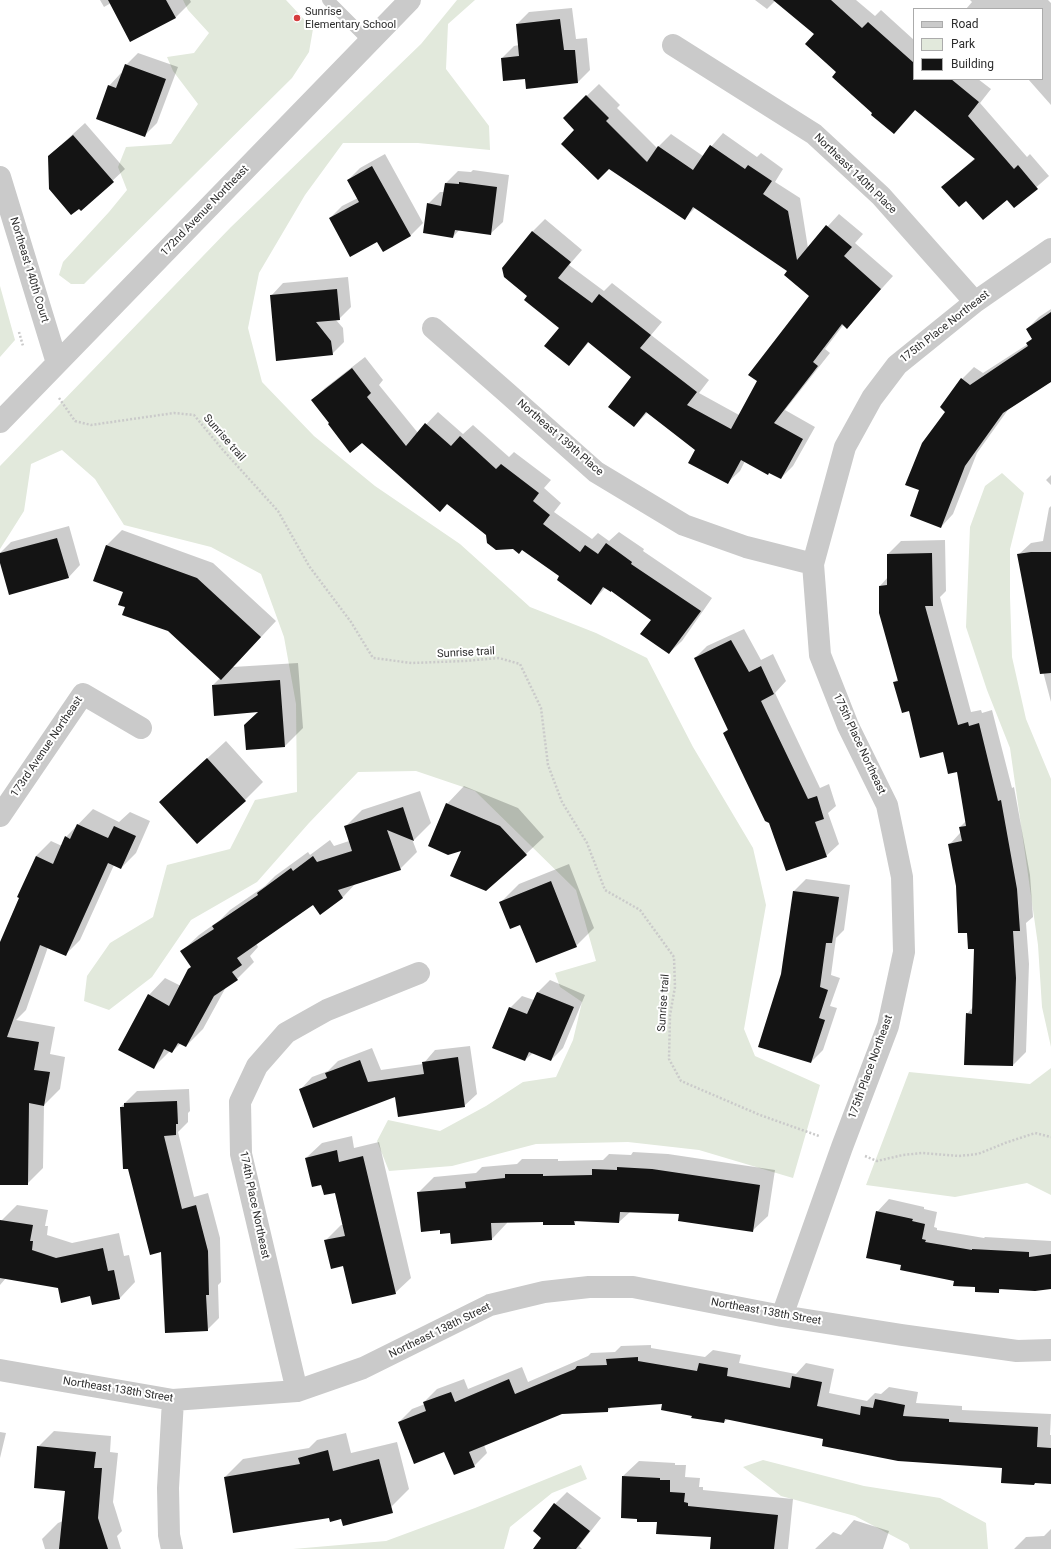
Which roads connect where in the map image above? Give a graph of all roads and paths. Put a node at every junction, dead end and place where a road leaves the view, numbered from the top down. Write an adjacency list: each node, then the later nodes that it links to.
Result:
1 (328, 0): 3 (lane)
2 (410, 0): 3 (street, 172nd Avenue Northeast)
3 (370, 42): 11 (street, 172nd Avenue Northeast)
4 (673, 45): 7 (street, Northeast 140th Place)
5 (0, 177): 11 (street, Northeast 140th Court)
6 (1051, 249): 7 (street, 175th Place Northeast)
7 (975, 302): 14 (street, 175th Place Northeast)
8 (433, 328): 14 (street, Northeast 139th Place)
9 (19, 332): 10 (path)
10 (23, 346)
11 (57, 363): 13 (street, 172nd Avenue Northeast)
12 (59, 397): 18 (path, Sunrise trail)
13 (0, 422)
14 (813, 564): 21 (street, 175th Place Northeast)
15 (141, 728): 16 (street, 173rd Avenue Northeast)
16 (0, 816)
17 (419, 973): 24 (street, 174th Place Northeast)
18 (819, 1136)
19 (1051, 1137): 20 (path)
20 (861, 1154)
21 (782, 1316): 22 (street, Northeast 138th Street); 24 (street, Northeast 138th Street)
22 (1051, 1350)
23 (0, 1370): 25 (street, Northeast 138th Street)
24 (297, 1390): 25 (street, Northeast 138th Street)
25 (173, 1400): 26 (street)
26 (172, 1549)

